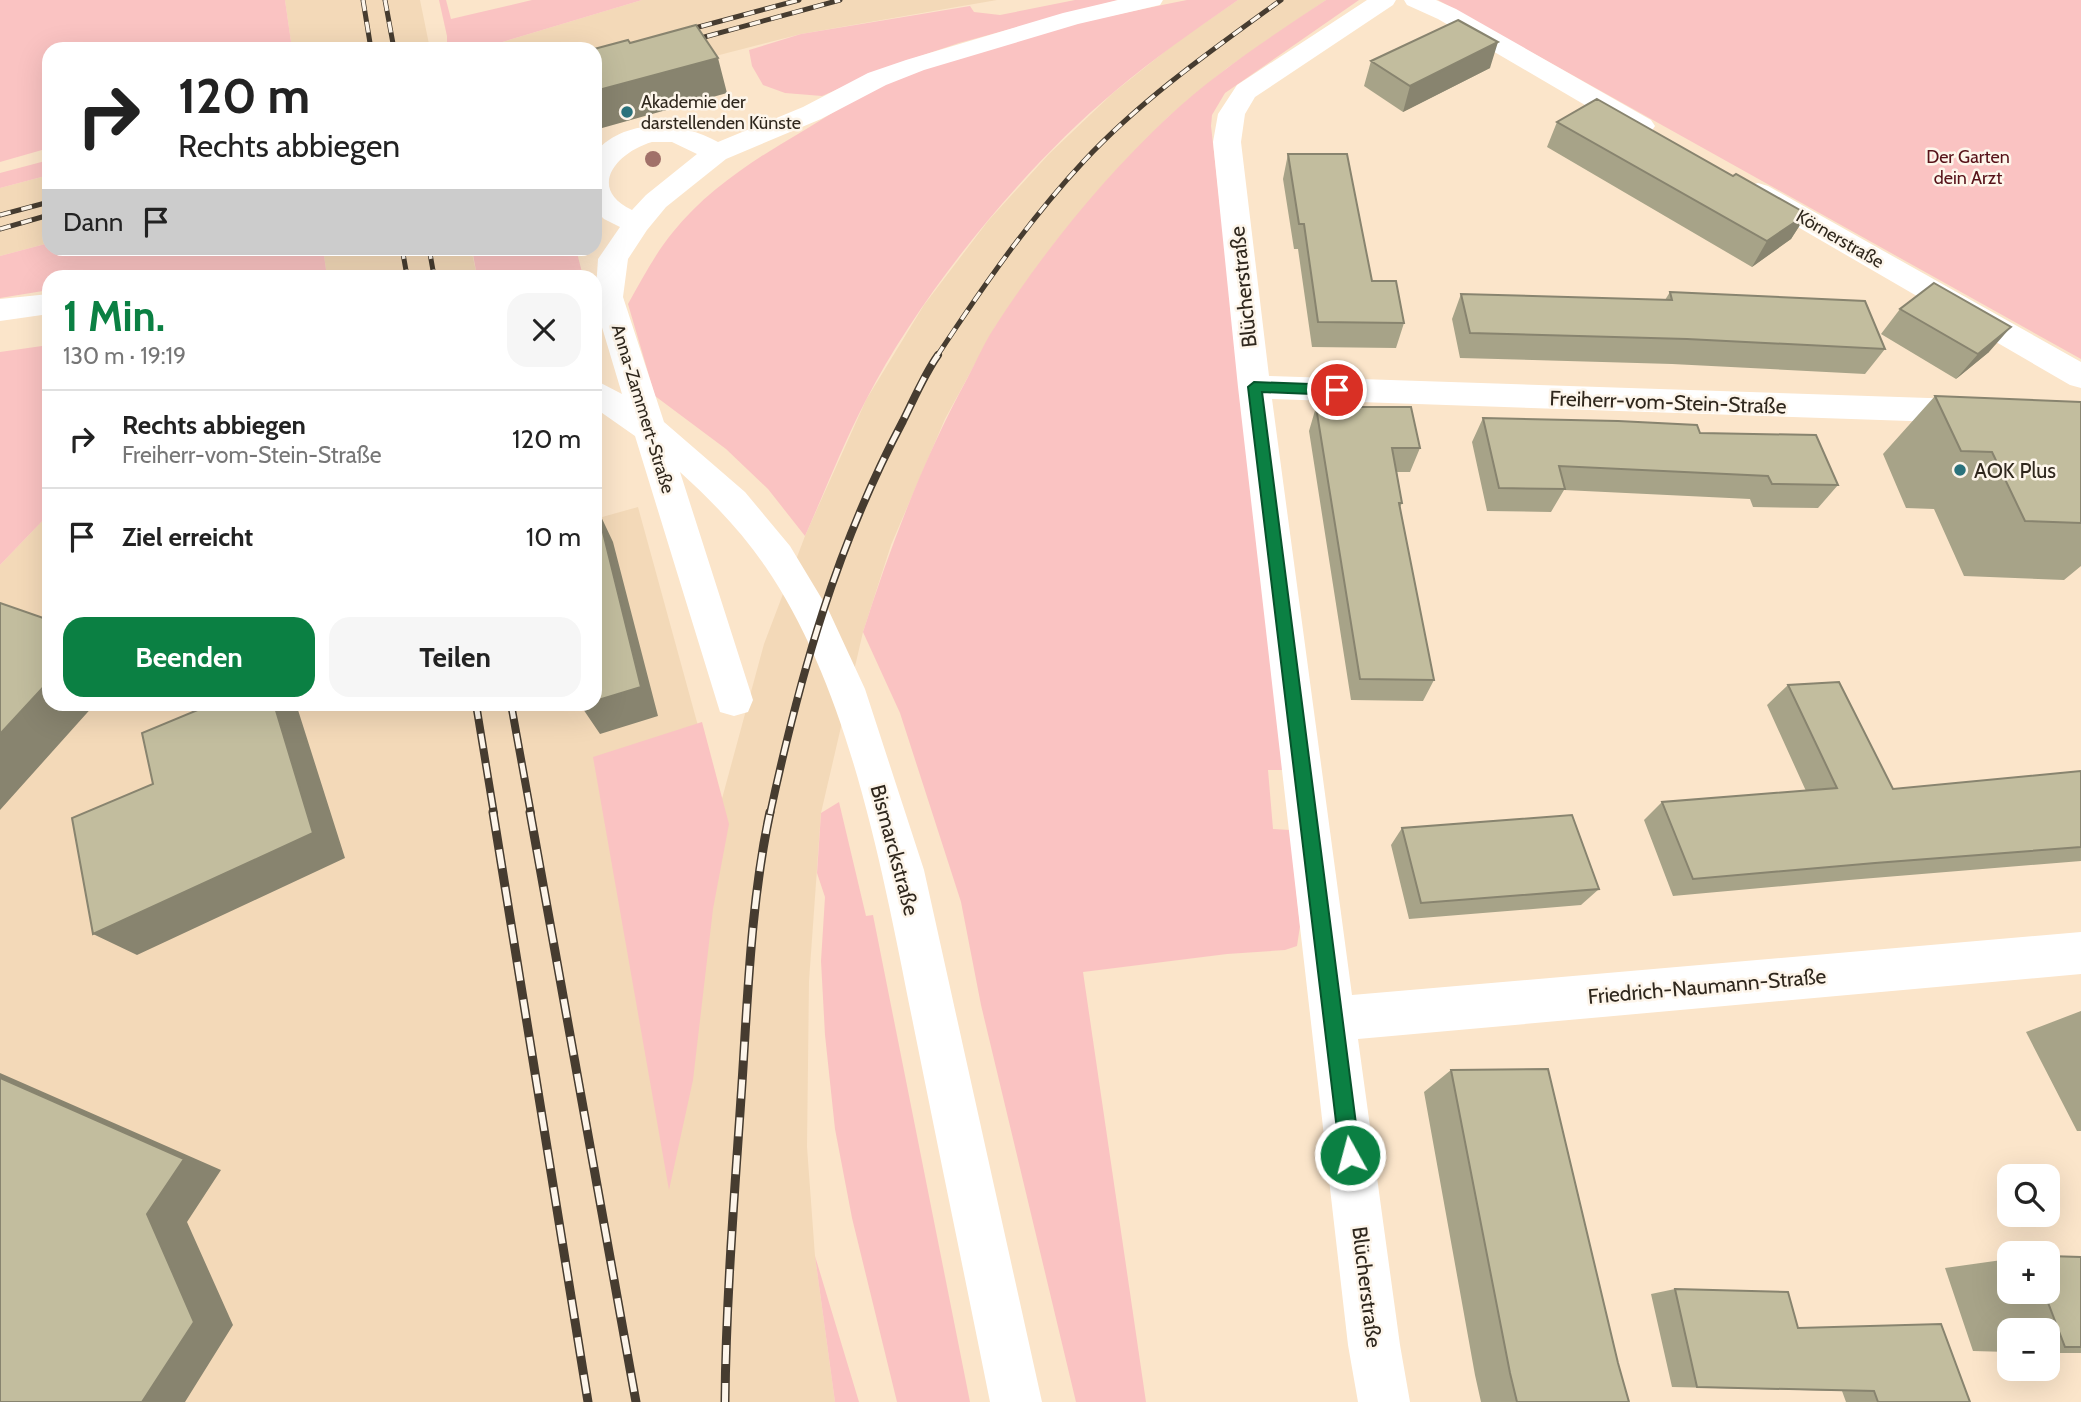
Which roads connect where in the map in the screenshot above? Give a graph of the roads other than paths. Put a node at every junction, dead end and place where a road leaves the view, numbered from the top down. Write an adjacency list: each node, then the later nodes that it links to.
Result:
1 (1151, 0): 5 (street, Anna-Zammert-Straße)
2 (1384, 0): 13 (street, Blücherstraße)
3 (1416, 0): 4 (street)
4 (1662, 137)
5 (716, 153): 6 (street); 9 (street, Anna-Zammert-Straße)
6 (602, 160)
7 (1734, 178): 12 (street, Körnerstraße)
8 (602, 199): 9 (street)
9 (637, 223): 16 (street, Anna-Zammert-Straße)
10 (42, 305): 11 (street)
11 (0, 310)
12 (2081, 377)
13 (1254, 387): 15 (street, Freiherr-vom-Stein-Straße); 18 (street, Blücherstraße)
14 (602, 397): 19 (street, Bismarckstraße)
15 (2081, 415)
16 (734, 700)
17 (2081, 954): 18 (street, Friedrich-Naumann-Straße)
18 (1334, 1019): 20 (street, Blücherstraße)
19 (1016, 1402)
20 (1384, 1402)

